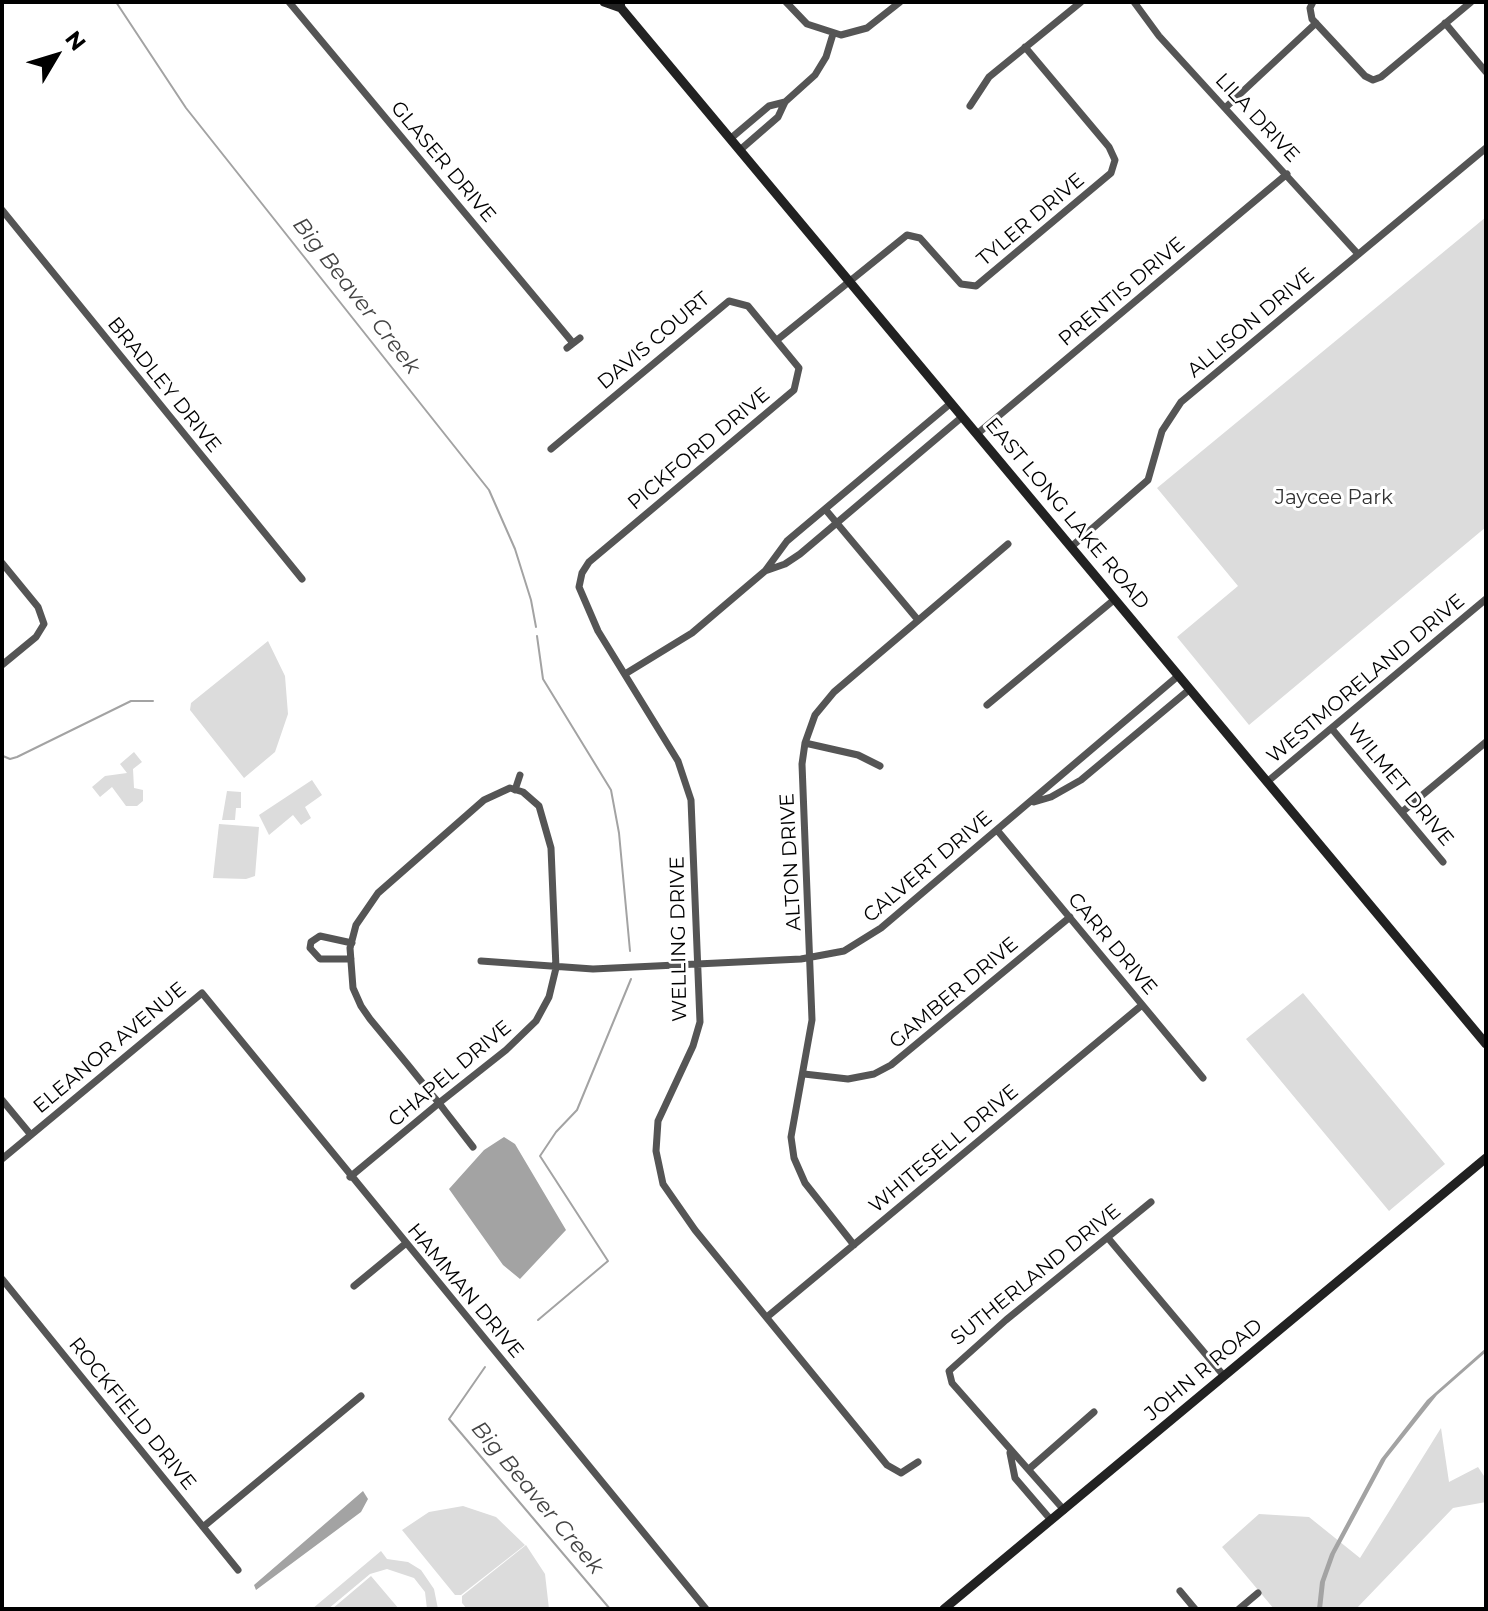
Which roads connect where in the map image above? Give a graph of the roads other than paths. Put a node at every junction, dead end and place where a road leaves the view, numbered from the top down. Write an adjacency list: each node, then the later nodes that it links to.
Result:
1 (289, 2): 26 (street, GLASER DRIVE)
2 (604, 2): 8 (main road, EAST LONG LAKE ROAD)
3 (786, 2): 12 (street)
4 (900, 2): 12 (street)
5 (1081, 2): 13 (street)
6 (1134, 2): 17 (street, LILA DRIVE)
7 (1471, 2): 11 (street)
8 (621, 5): 18 (main road, EAST LONG LAKE ROAD)
9 (1312, 5): 10 (street)
10 (1316, 23): 11 (street); 17 (street)
11 (1445, 23): 14 (street)
12 (833, 34): 15 (street)
13 (1025, 47): 16 (street); 24 (street, TYLER DRIVE)
14 (1486, 72)
15 (785, 102): 18 (street); 20 (street)
16 (970, 106)
17 (1225, 108): 21 (street, LILA DRIVE)
18 (730, 139): 20 (main road, EAST LONG LAKE ROAD)
19 (1486, 148): 23 (street, ALLISON DRIVE)
20 (740, 150): 24 (main road, EAST LONG LAKE ROAD)
21 (1287, 174): 23 (street, LILA DRIVE); 29 (street, PRENTIS DRIVE)
22 (2, 210): 40 (street, BRADLEY DRIVE)
23 (1358, 254): 36 (street, ALLISON DRIVE)
24 (848, 280): 25 (street); 27 (main road, EAST LONG LAKE ROAD)
25 (777, 340): 30 (street, DAVIS COURT); 39 (street, PICKFORD DRIVE)
26 (573, 343)
27 (951, 403): 28 (main road, EAST LONG LAKE ROAD); 31 (street)
28 (962, 417): 29 (main road, EAST LONG LAKE ROAD); 32 (street)
29 (977, 434): 36 (main road, EAST LONG LAKE ROAD)
30 (551, 449)
31 (880, 463): 32 (street); 33 (street)
32 (891, 477): 34 (street)
33 (825, 509): 34 (street); 38 (street)
34 (836, 523): 38 (street); 43 (street)
35 (1008, 544): 43 (street, ALTON DRIVE)
36 (1071, 547): 41 (main road, EAST LONG LAKE ROAD)
37 (2, 563): 44 (street)
38 (765, 571): 45 (street)
39 (582, 573): 45 (street, WELLING DRIVE)
40 (302, 579)
41 (1115, 599): 46 (main road, EAST LONG LAKE ROAD); 48 (street)
42 (1486, 599): 49 (street, WESTMORELAND DRIVE)
43 (918, 620): 52 (street, ALTON DRIVE)
44 (2, 665)
45 (625, 674): 67 (street, WELLING DRIVE)
46 (1178, 676): 47 (main road, EAST LONG LAKE ROAD); 50 (street, CALVERT DRIVE)
47 (1190, 689): 53 (street, CALVERT DRIVE); 56 (main road, EAST LONG LAKE ROAD)
48 (987, 705)
49 (1332, 729): 56 (street, WESTMORELAND DRIVE); 59 (street, WILMET DRIVE)
50 (1107, 735): 53 (street); 58 (street, CALVERT DRIVE)
51 (1486, 742): 59 (street)
52 (805, 743): 54 (street); 64 (street, ALTON DRIVE)
53 (1118, 749): 58 (street, CALVERT DRIVE)
54 (880, 766)
55 (520, 775): 57 (street)
56 (1267, 782): 71 (main road, EAST LONG LAKE ROAD)
57 (515, 790): 63 (street); 68 (street, CHAPEL DRIVE)
58 (1032, 802): 60 (street, CALVERT DRIVE)
59 (1402, 812): 61 (street, WILMET DRIVE)
60 (997, 830): 62 (street, CARR DRIVE); 64 (street, CALVERT DRIVE)
61 (1443, 862)
62 (1070, 917): 70 (street, CARR DRIVE); 72 (street, GAMBER DRIVE)
63 (352, 943): 65 (street); 65 (street)
64 (811, 958): 67 (street, CALVERT DRIVE); 72 (street, ALTON DRIVE)
65 (351, 959): 75 (street)
66 (481, 961): 68 (street, CALVERT DRIVE)
67 (698, 964): 68 (street, CALVERT DRIVE); 87 (street, WELLING DRIVE)
68 (556, 968): 75 (street, CHAPEL DRIVE)
69 (202, 993): 76 (street, ELEANOR AVENUE); 80 (street, HAMMAN DRIVE)
70 (1142, 1005): 73 (street, CARR DRIVE); 84 (street, WHITESELL DRIVE)
71 (1486, 1044)
72 (804, 1074): 84 (street, ALTON DRIVE)
73 (1203, 1078)
74 (2, 1100): 76 (street)
75 (439, 1103): 77 (street); 80 (street, CHAPEL DRIVE)
76 (31, 1135): 79 (street, ELEANOR AVENUE)
77 (473, 1147)
78 (1486, 1158): 88 (main road, JOHN R ROAD)
79 (2, 1159)
80 (350, 1177): 83 (street, HAMMAN DRIVE)
81 (1151, 1202): 82 (street, SUTHERLAND DRIVE)
82 (1108, 1238): 88 (street); 91 (street, SUTHERLAND DRIVE)
83 (405, 1244): 86 (street); 100 (street, HAMMAN DRIVE)
84 (854, 1245): 87 (street, WHITESELL DRIVE)
85 (2, 1279): 96 (street, ROCKFIELD DRIVE)
86 (354, 1286)
87 (767, 1317): 92 (street, WELLING DRIVE)
88 (1224, 1376): 94 (main road, JOHN R ROAD)
89 (361, 1396): 96 (street)
90 (1094, 1412): 93 (street)
91 (1010, 1453): 93 (street, SUTHERLAND DRIVE); 95 (street, SUTHERLAND DRIVE)
92 (918, 1462)
93 (1029, 1469): 94 (street, SUTHERLAND DRIVE)
94 (1064, 1510): 95 (main road, JOHN R ROAD)
95 (1051, 1520): 101 (main road, JOHN R ROAD)
96 (203, 1527): 97 (street, ROCKFIELD DRIVE)
97 (238, 1570)
98 (1180, 1591): 102 (street)
99 (1258, 1593): 103 (street)
100 (706, 1609)
101 (944, 1609)
102 (1195, 1609)
103 (1239, 1609)

